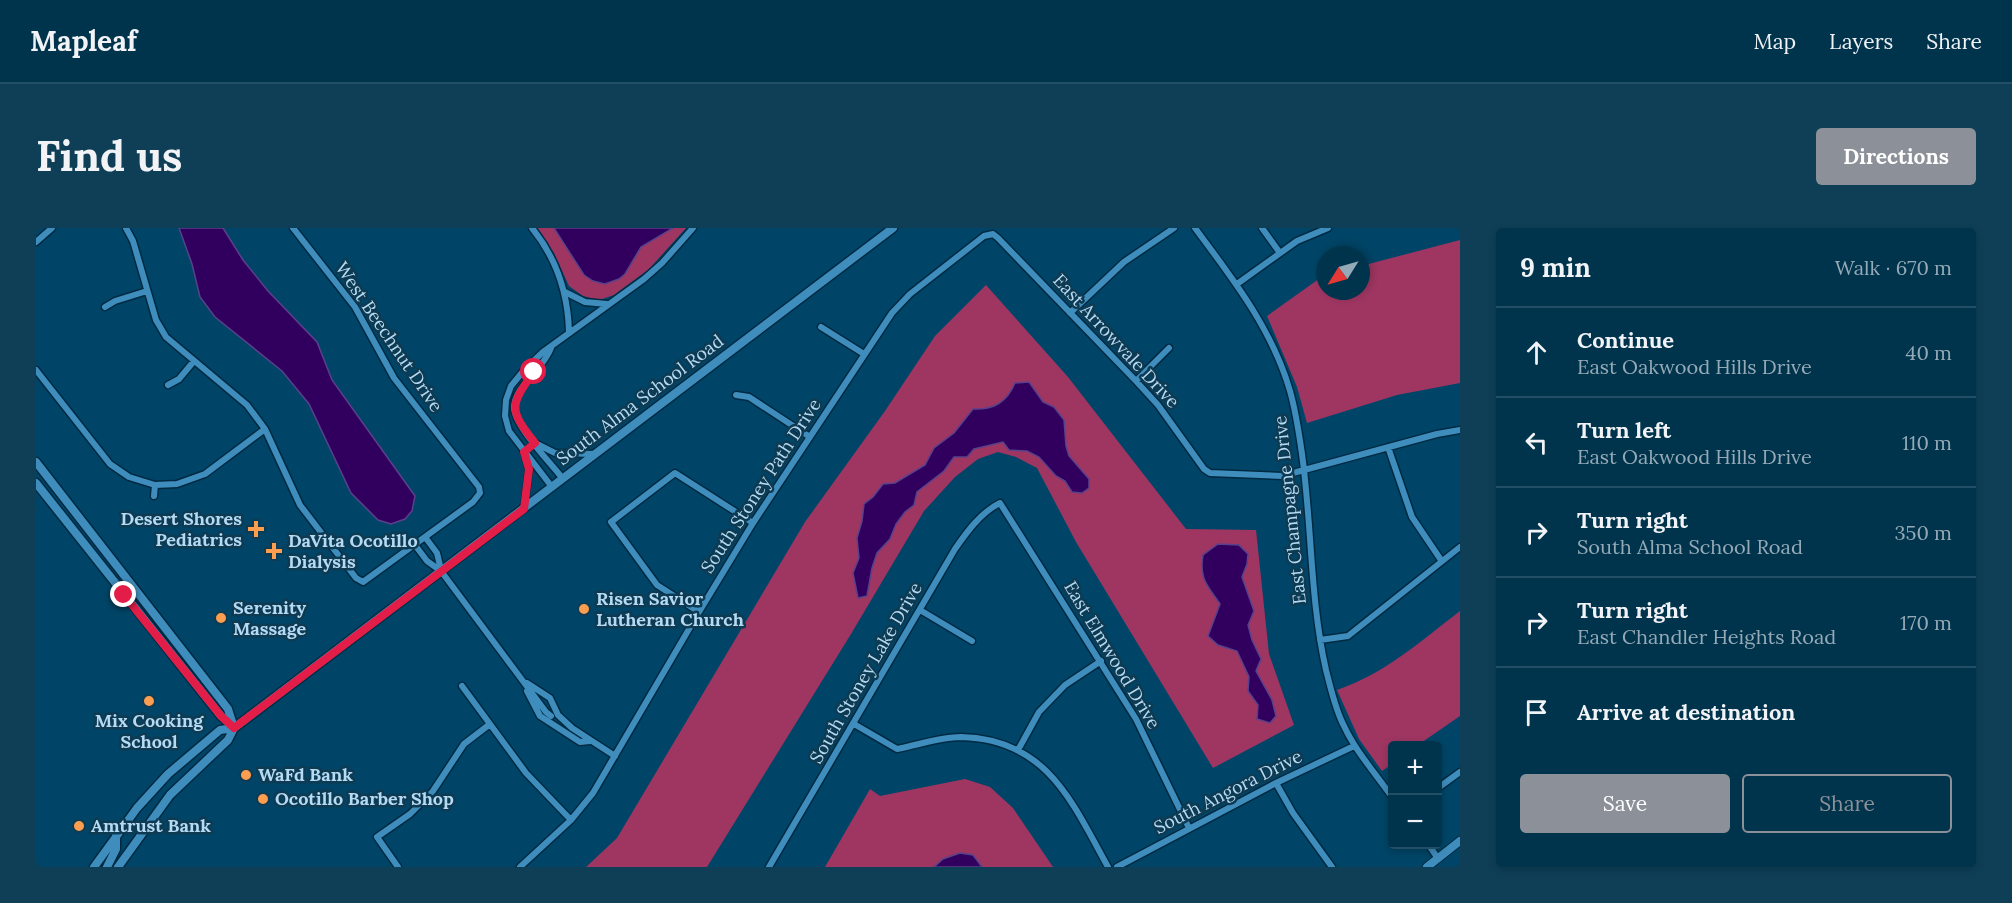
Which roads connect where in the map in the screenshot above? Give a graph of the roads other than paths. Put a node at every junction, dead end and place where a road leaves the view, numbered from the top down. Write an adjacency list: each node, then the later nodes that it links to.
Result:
1 (52, 228): 12 (street)
2 (126, 228): 15 (street)
3 (293, 228): 49 (street, West Beechnut Drive)
4 (532, 228): 16 (street)
5 (693, 228): 17 (street)
6 (893, 228): 38 (main road, South Alma School Road)
7 (1174, 228): 19 (street)
8 (1195, 228): 14 (street, East Champagne Drive)
9 (1262, 228): 13 (street)
10 (1328, 228): 13 (street)
11 (993, 234): 19 (street, East Arrowvale Drive); 24 (street, South Stoney Path Drive)
12 (36, 242)
13 (1280, 253): 14 (street)
14 (1237, 284): 40 (street, East Champagne Drive)
15 (147, 291): 18 (street); 25 (street)
16 (566, 292): 17 (street); 21 (street)
17 (608, 304): 21 (street)
18 (105, 307)
19 (1070, 313): 27 (street, East Arrowvale Drive)
20 (821, 327): 24 (street)
21 (569, 332): 22 (street)
22 (551, 348): 30 (street); 31 (street)
23 (1169, 348): 27 (street)
24 (864, 354): 34 (street, South Stoney Path Drive)
25 (194, 361): 28 (street); 32 (street)
26 (36, 370): 43 (street)
27 (1136, 381): 40 (street, East Arrowvale Drive)
28 (168, 385)
29 (736, 395): 34 (street)
30 (517, 417): 31 (street); 35 (street)
31 (506, 422): 37 (street)
32 (265, 429): 43 (street); 50 (street)
33 (1460, 430): 36 (street)
34 (810, 437): 48 (street, South Stoney Path Drive)
35 (535, 443): 37 (street); 38 (street); 41 (street)
36 (1388, 447): 40 (street); 52 (street)
37 (524, 452): 44 (street); 47 (street)
38 (595, 454): 41 (main road, South Alma School Road)
39 (36, 462): 64 (main road)
40 (1304, 470): 56 (street, East Champagne Drive)
41 (563, 479): 44 (main road, South Alma School Road)
42 (36, 483): 64 (main road)
43 (155, 485): 45 (street)
44 (552, 487): 47 (main road, South Alma School Road)
45 (154, 496)
46 (1000, 503): 54 (street, South Stoney Lake Drive); 58 (street, East Elmwood Drive)
47 (524, 509): 53 (main road, South Alma School Road)
48 (753, 524): 55 (street, South Stoney Path Drive); 55 (street)
49 (425, 537): 50 (street); 53 (street)
50 (415, 545): 53 (street)
51 (1460, 547): 52 (street)
52 (1441, 560): 56 (street)
53 (441, 571): 59 (street); 64 (main road, South Alma School Road)
54 (920, 610): 57 (street); 63 (street, South Stoney Lake Drive)
55 (699, 612): 68 (street, South Stoney Path Drive)
56 (1320, 640): 66 (street, East Champagne Drive)
57 (972, 641)
58 (1101, 661): 67 (street); 74 (street, East Elmwood Drive)
59 (524, 681): 61 (street); 61 (street)
60 (462, 686): 62 (street)
61 (552, 716): 65 (street); 65 (street)
62 (490, 724): 73 (street); 82 (street)
63 (854, 724): 67 (street); 84 (street, South Stoney Lake Drive)
64 (234, 728): 75 (main road, South Alma School Road); 81 (main road, South Alma School Road)
65 (590, 741): 68 (street)
66 (1354, 746): 70 (street, South Angora Drive); 72 (street, East Champagne Drive)
67 (1017, 750): 85 (street)
68 (615, 756): 73 (street, South Stoney Path Drive)
69 (1460, 772): 71 (street)
70 (1276, 783): 74 (street, South Angora Drive); 87 (street)
71 (1442, 785)
72 (1391, 795)
73 (571, 820): 83 (street, South Stoney Path Drive)
74 (1189, 828): 86 (street, South Angora Drive)
75 (116, 835): 79 (main road, South Alma School Road); 80 (main road)
76 (1460, 841): 78 (street)
77 (1431, 849): 78 (street)
78 (1437, 857): 88 (street)
79 (94, 867)
80 (107, 867)
81 (118, 867)
82 (398, 867)
83 (520, 867)
84 (769, 867)
85 (1108, 867)
86 (1117, 867)
87 (1332, 867)
88 (1427, 867)

